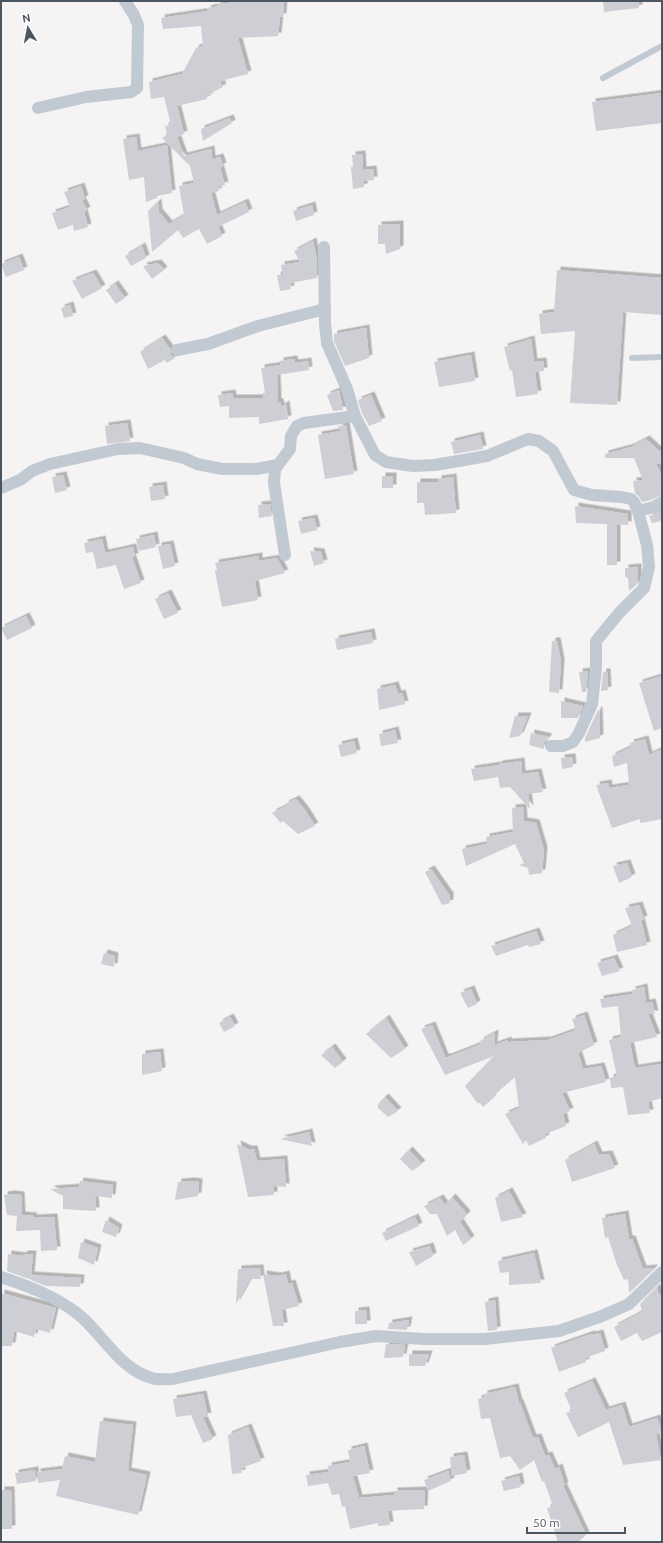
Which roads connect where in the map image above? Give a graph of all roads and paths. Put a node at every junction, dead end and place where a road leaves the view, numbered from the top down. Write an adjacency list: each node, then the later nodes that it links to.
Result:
1 (125, 1): 4 (street)
2 (662, 46): 3 (lane)
3 (603, 78)
4 (38, 108)
5 (324, 247): 6 (street)
6 (325, 309): 7 (street); 10 (street)
7 (177, 350)
8 (662, 357): 9 (lane)
9 (632, 358)
10 (355, 416): 11 (street); 14 (street)
11 (278, 465): 12 (street); 15 (street)
12 (1, 488)
13 (662, 502): 14 (street)
14 (638, 511): 16 (street)
15 (285, 555)
16 (551, 746)
17 (662, 1272): 18 (street)
18 (1, 1277)

